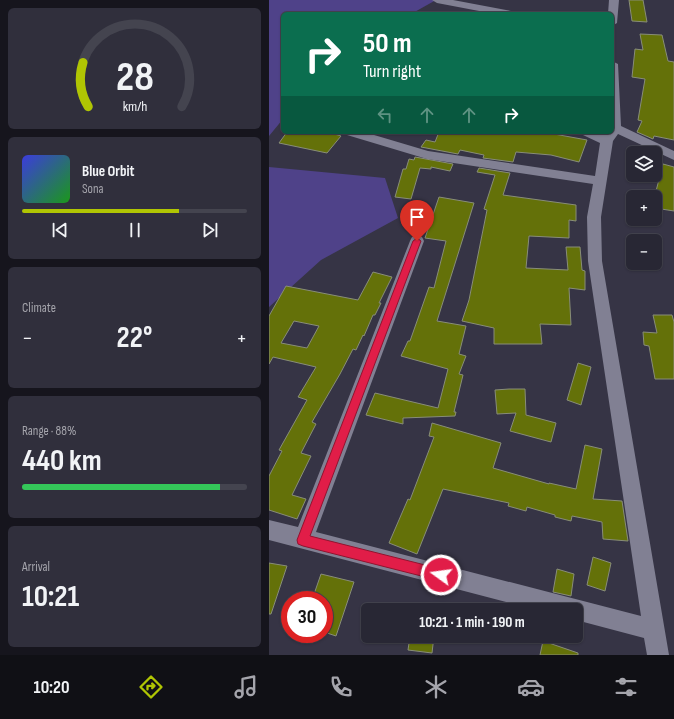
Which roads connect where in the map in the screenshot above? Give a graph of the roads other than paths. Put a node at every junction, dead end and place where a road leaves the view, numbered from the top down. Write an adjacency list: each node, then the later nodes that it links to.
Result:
1 (437, 0): 3 (street)
2 (614, 0): 4 (street)
3 (500, 12)
4 (613, 12)
5 (358, 134): 8 (street)
6 (611, 134): 7 (street); 8 (street)
7 (674, 156)
8 (601, 181): 12 (street)
9 (417, 241): 11 (street)
10 (269, 530): 11 (street)
11 (303, 540): 12 (street)
12 (655, 630): 13 (street)
13 (658, 655)

